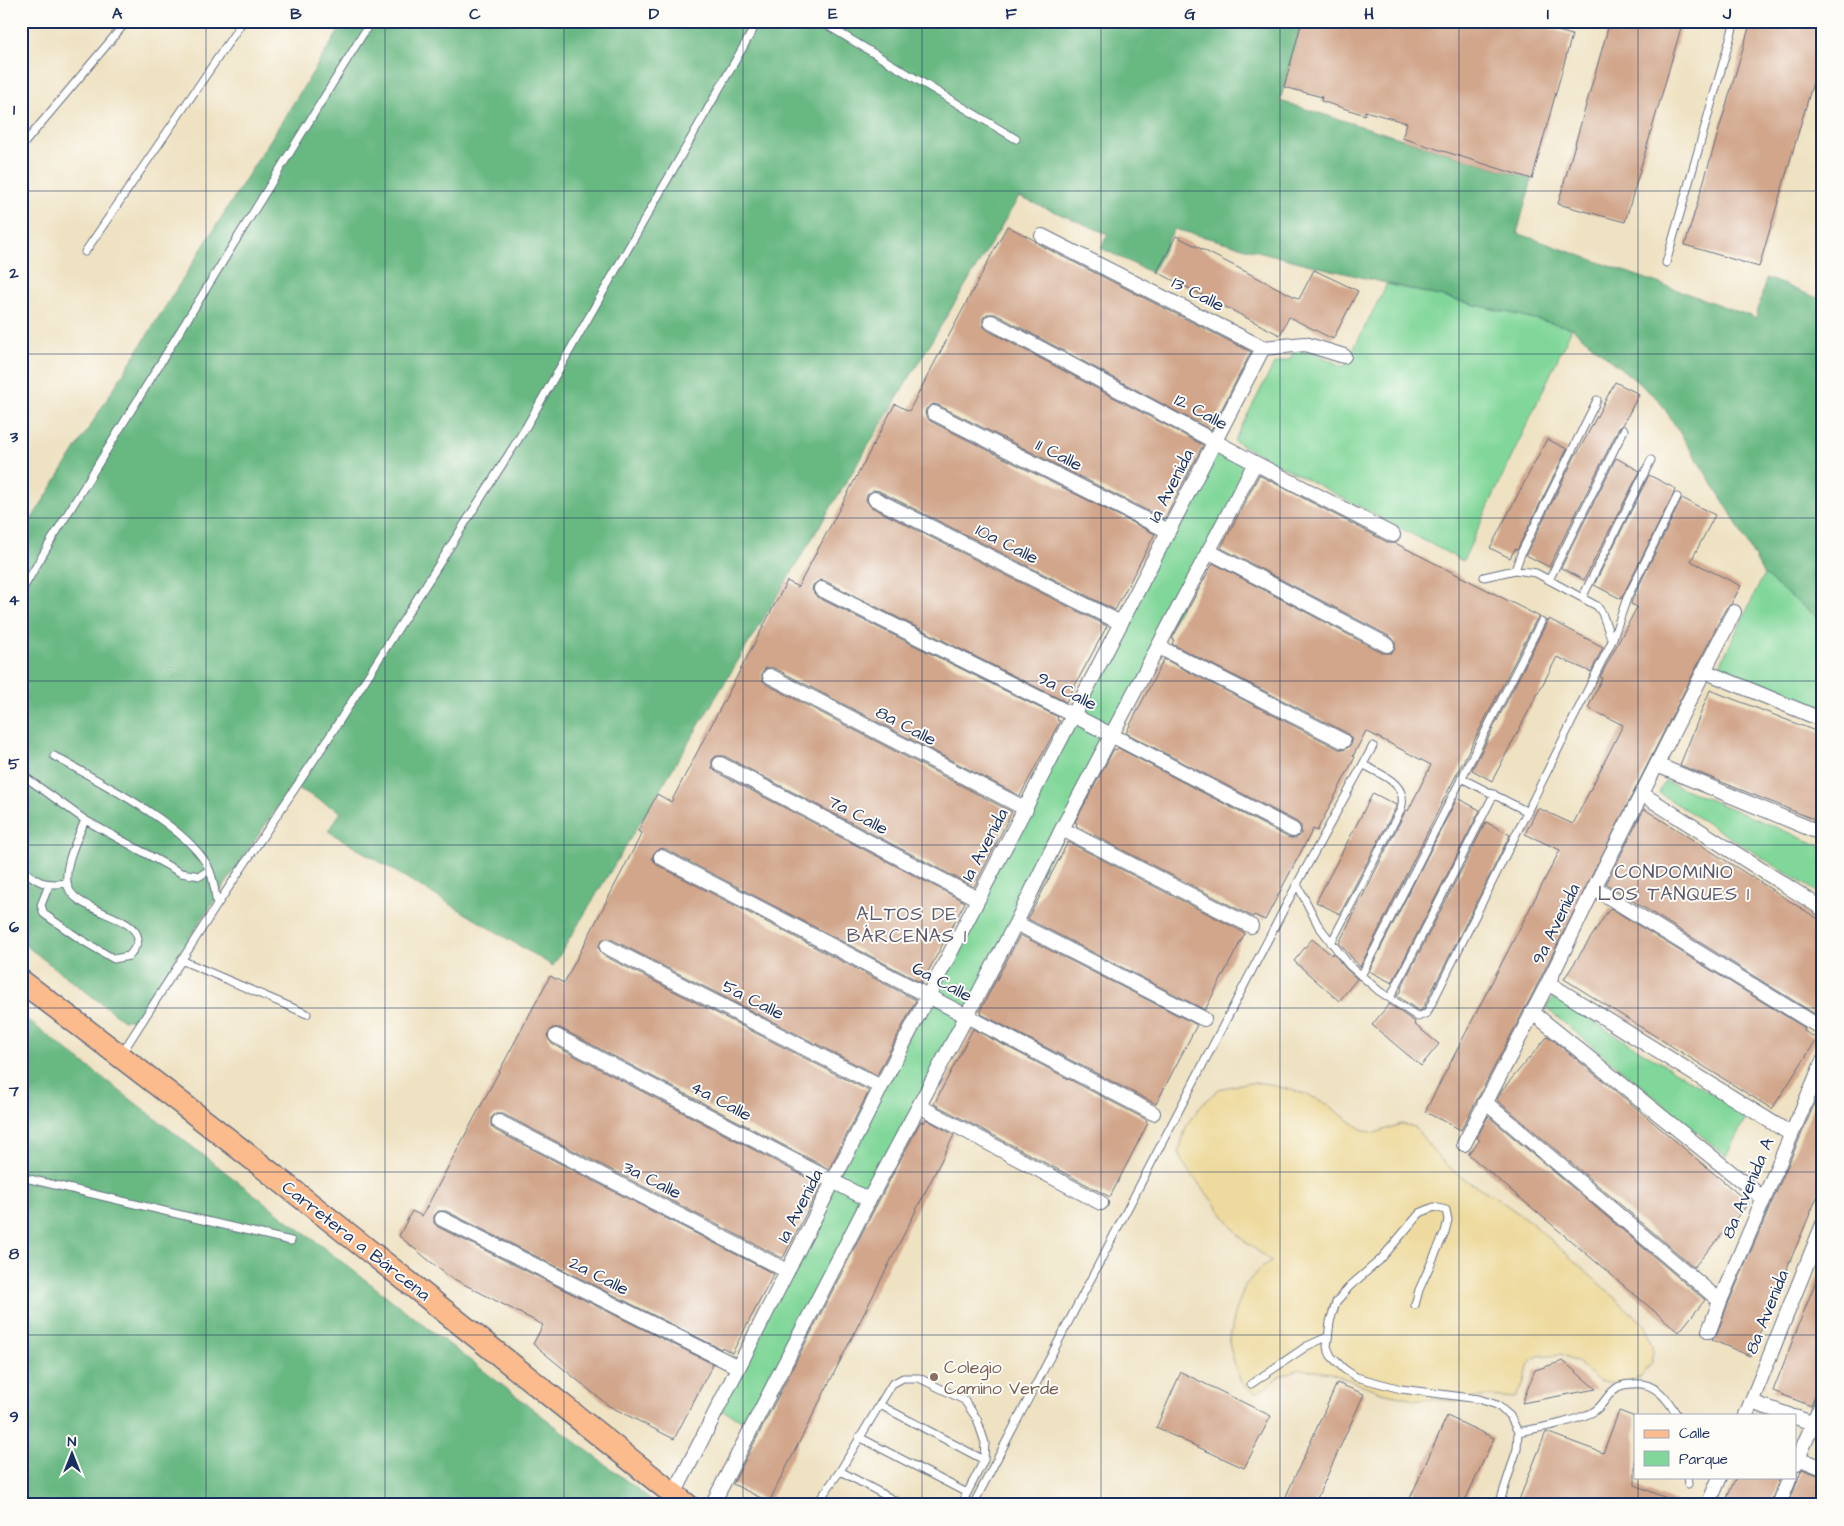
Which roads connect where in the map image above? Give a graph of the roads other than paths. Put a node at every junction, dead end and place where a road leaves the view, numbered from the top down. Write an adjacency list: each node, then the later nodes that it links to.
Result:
1 (127, 21): 8 (lane)
2 (244, 21): 10 (lane)
3 (371, 21): 30 (lane)
4 (758, 21): 67 (lane)
5 (820, 21): 7 (lane)
6 (1735, 21): 11 (lane)
7 (1016, 139)
8 (21, 147)
9 (1042, 236): 13 (street, 13 Calle)
10 (85, 252)
11 (1666, 263)
12 (991, 322): 18 (street, 12 Calle)
13 (1263, 348): 14 (street); 18 (street, 1a Avenida)
14 (1344, 356)
15 (1597, 400): 26 (lane)
16 (934, 413): 23 (street, 11 Calle)
17 (1624, 430): 28 (lane)
18 (1215, 441): 20 (street, 12 Calle); 23 (street, 1a Avenida)
19 (1651, 460): 31 (lane)
20 (1255, 463): 24 (street, 12 Calle); 25 (street)
21 (1677, 497): 35 (lane)
22 (875, 499): 34 (street, 10a Calle)
23 (1168, 531): 34 (street, 1a Avenida)
24 (1393, 535)
25 (1208, 551): 36 (street); 37 (street)
26 (1515, 570): 27 (lane); 28 (lane)
27 (1484, 577)
28 (1549, 580): 31 (lane)
29 (822, 589): 40 (street, 9a Calle)
30 (21, 592)
31 (1582, 598): 35 (lane)
32 (1734, 612): 38 (street, 9a Avenida)
33 (1541, 622): 50 (lane)
34 (1121, 623): 40 (street, 1a Avenida)
35 (1612, 641): 54 (lane)
36 (1387, 645)
37 (1159, 647): 42 (street); 43 (street)
38 (1704, 671): 41 (street); 48 (street, 9a Avenida)
39 (770, 676): 53 (street, 8a Calle)
40 (1074, 715): 42 (street, 9a Calle); 53 (street, 1a Avenida)
41 (1823, 720)
42 (1112, 736): 56 (street); 57 (street, 9a Calle)
43 (1343, 741)
44 (1373, 746): 47 (lane)
45 (54, 756): 61 (lane)
46 (720, 764): 66 (street, 7a Calle)
47 (1364, 765): 63 (lane); 71 (lane)
48 (1657, 765): 52 (street, 9a Avenida); 58 (street)
49 (21, 774): 55 (lane)
50 (1461, 778): 51 (lane); 74 (lane)
51 (1494, 794): 54 (lane); 78 (lane)
52 (1642, 794): 65 (street, 9a Avenida); 68 (street)
53 (1026, 809): 66 (street, 1a Avenida)
54 (1528, 812): 78 (lane)
55 (86, 820): 61 (lane); 62 (lane)
56 (1062, 829): 69 (street); 70 (street)
57 (1293, 830)
58 (1823, 834)
59 (661, 857): 77 (street, 6a Calle)
60 (21, 868): 64 (lane)
61 (209, 870): 67 (lane)
62 (67, 883): 64 (lane); 64 (lane)
63 (1297, 884): 71 (lane); 130 (lane)
64 (49, 885)
65 (1594, 888): 76 (street, 9a Avenida); 83 (street)
66 (978, 899): 77 (street, 1a Avenida)
67 (217, 904): 73 (lane)
68 (1823, 909)
69 (1016, 923): 81 (street); 82 (street)
70 (1252, 926)
71 (1331, 943): 74 (lane)
72 (607, 947): 87 (street, 5a Calle)
73 (181, 960): 80 (lane); 85 (lane)
74 (1361, 976): 78 (lane)
75 (21, 981): 85 (main road, Carretera a Bárcena)
76 (1548, 983): 79 (street, 9a Avenida); 92 (street)
77 (929, 997): 81 (street, 6a Calle); 87 (street, 1a Avenida)
78 (1390, 998)
79 (1532, 1012): 88 (street, 9a Avenida); 96 (street)
80 (307, 1014)
81 (966, 1016): 89 (street); 90 (street, 6a Calle)
82 (1204, 1019)
83 (1823, 1029)
84 (556, 1036): 95 (street, 4a Calle)
85 (120, 1055): 125 (main road, Carretera a Bárcena)
86 (1823, 1061): 92 (street, 8a Avenida A)
87 (881, 1087): 95 (street, 1a Avenida)
88 (1485, 1102): 93 (street, 9a Avenida); 103 (street)
89 (918, 1106): 97 (street); 98 (street)
90 (1153, 1113)
91 (499, 1122): 102 (street, 3a Calle)
92 (1791, 1134): 96 (street, 8a Avenida A)
93 (1464, 1144)
94 (21, 1177): 101 (lane)
95 (834, 1181): 97 (street, 4a Calle); 102 (street, 1a Avenida)
96 (1764, 1199): 103 (street, 8a Avenida A)
97 (869, 1200): 126 (street)
98 (1101, 1203)
99 (442, 1219): 107 (street, 2a Calle)
100 (1823, 1224): 111 (street, 8a Avenida)
101 (291, 1241)
102 (787, 1271): 107 (street, 1a Avenida)
103 (1720, 1301): 105 (street, 8a Avenida A)
104 (1415, 1305): 106 (lane)
105 (1709, 1331)
106 (1327, 1337): 108 (lane); 116 (lane)
107 (738, 1367): 125 (street, 1a Avenida)
108 (1251, 1384)
109 (1823, 1401): 115 (street)
110 (880, 1405): 117 (lane); 118 (lane); 118 (lane)
111 (1748, 1408): 113 (street)
112 (1676, 1414): 116 (lane)
113 (1783, 1414)
114 (1796, 1417): 115 (street)
115 (1818, 1425): 119 (street)
116 (1518, 1432): 131 (lane)
117 (860, 1437): 121 (lane); 124 (lane)
118 (984, 1460): 124 (lane)
119 (1796, 1460): 120 (street)
120 (1823, 1468)
121 (840, 1471): 127 (lane); 128 (lane)
122 (1720, 1478): 132 (street)
123 (1790, 1478): 133 (street)
124 (967, 1493): 129 (lane)
125 (680, 1500)
126 (712, 1505)
127 (816, 1505)
128 (902, 1505)
129 (961, 1505)
130 (973, 1505)
131 (1499, 1505)
132 (1708, 1505)
133 (1779, 1505)

